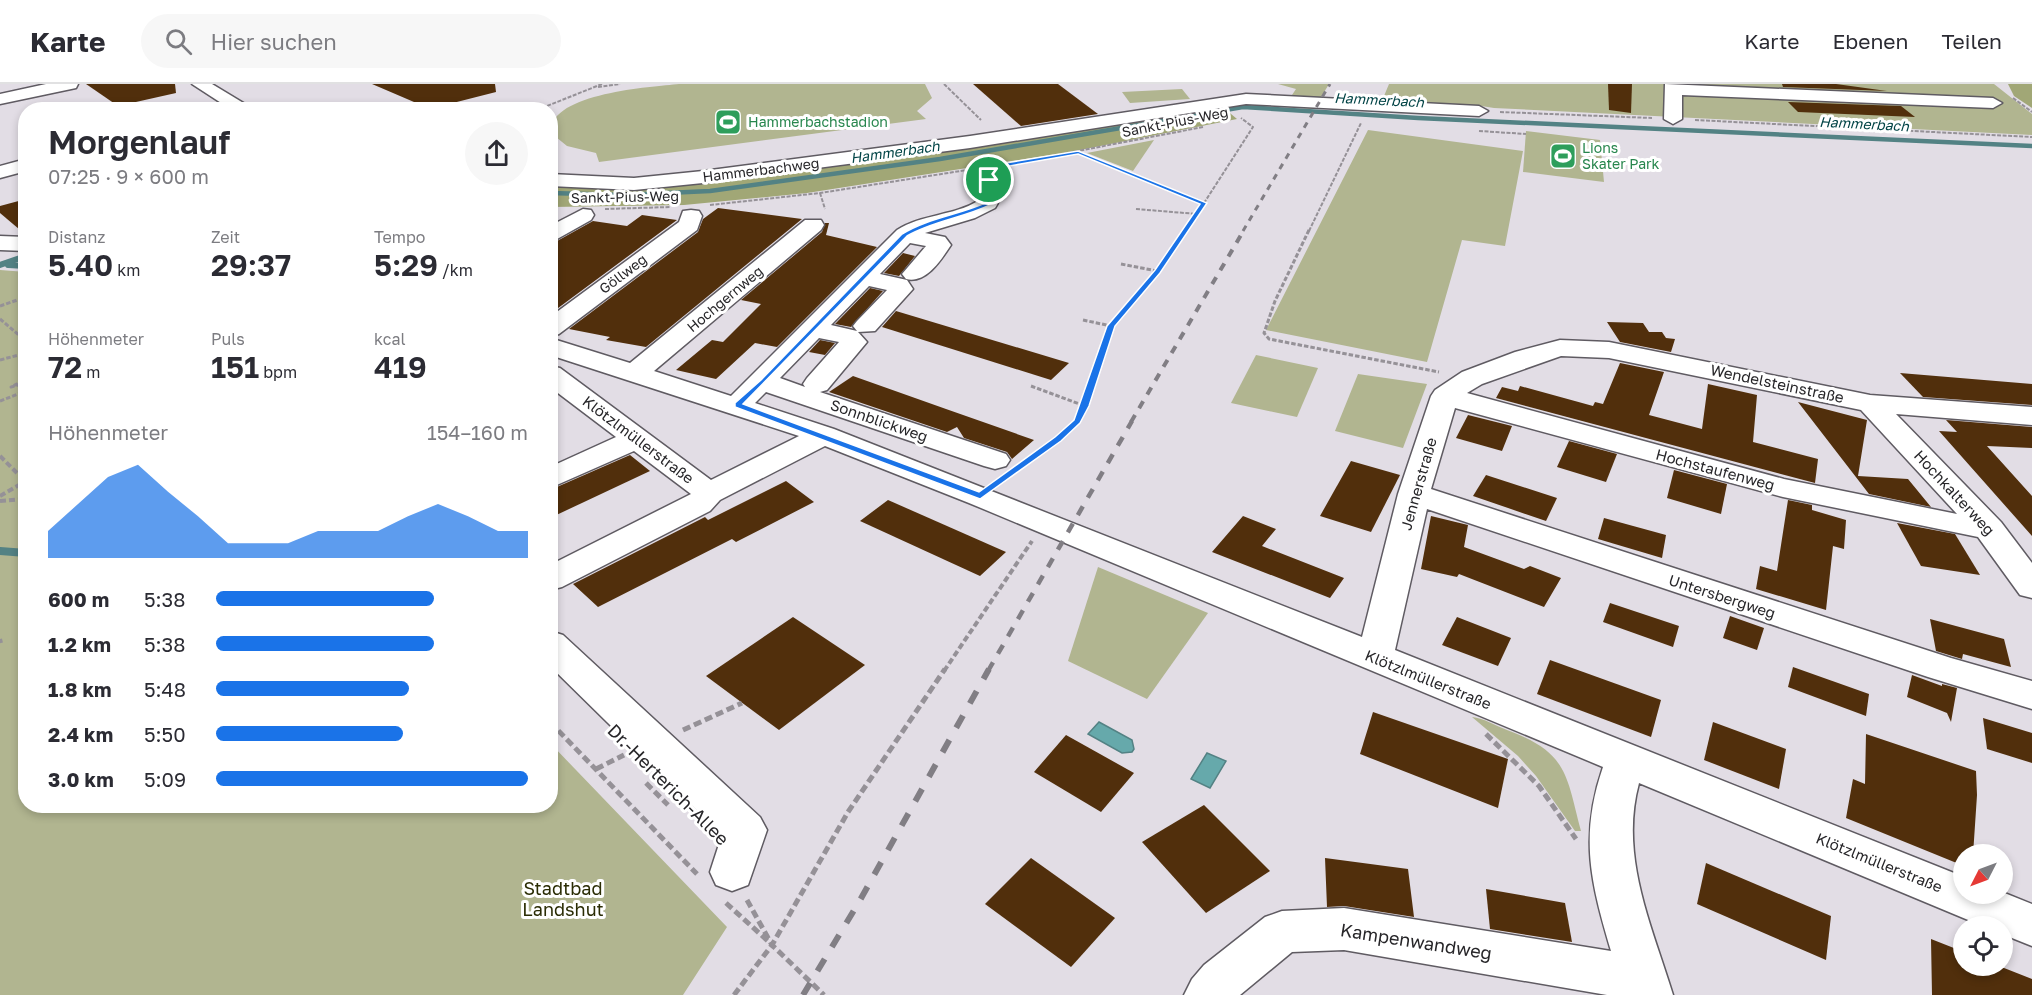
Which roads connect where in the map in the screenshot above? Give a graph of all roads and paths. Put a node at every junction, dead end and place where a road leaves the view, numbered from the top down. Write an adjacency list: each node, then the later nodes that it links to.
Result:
1 (70, 84): 8 (street)
2 (200, 84): 9 (street)
3 (602, 84): 7 (path)
4 (620, 84): 7 (path)
5 (944, 84): 20 (path)
6 (1673, 86): 11 (street); 15 (street)
7 (594, 87): 10 (path)
8 (0, 99)
9 (232, 102)
10 (557, 102)
11 (1993, 103)
12 (1479, 111): 15 (path); 20 (street, Hammerbachweg)
13 (1250, 118): 14 (path, Sankt-Pius-Weg)
14 (1242, 119): 16 (path, Sankt-Pius-Weg); 26 (path)
15 (1673, 119): 19 (path)
16 (1231, 121)
17 (1351, 121): 55 (path)
18 (1207, 126): 21 (path, Sankt-Pius-Weg)
19 (2032, 137)
20 (999, 138): 25 (street, Hammerbachweg)
21 (1078, 152): 23 (path, Sankt-Pius-Weg); 26 (path)
22 (18, 167): 24 (street)
23 (989, 168): 28 (path, Sankt-Pius-Weg); 34 (street)
24 (0, 172)
25 (558, 180)
26 (1203, 203): 30 (path)
27 (605, 209): 28 (path, Sankt-Pius-Weg)
28 (692, 209): 46 (street, Göllweg)
29 (1136, 210): 30 (path)
30 (1198, 214): 39 (path)
31 (583, 215): 33 (street)
32 (813, 225): 54 (street, Hochgernweg)
33 (558, 231)
34 (905, 235): 40 (street); 41 (street)
35 (18, 237): 36 (street)
36 (1, 243): 37 (street)
37 (18, 244)
38 (1121, 264): 39 (path)
39 (1157, 271): 48 (path)
40 (914, 274)
41 (862, 277): 47 (street); 49 (street)
42 (18, 300): 43 (path)
43 (0, 306)
44 (0, 319): 50 (path)
45 (1083, 320): 48 (path)
46 (558, 323)
47 (866, 326)
48 (1111, 326): 67 (path)
49 (815, 329): 56 (street); 58 (street, Sonnblickweg)
50 (18, 334)
51 (558, 348): 54 (street, Klötzlmüllerstraße)
52 (18, 355): 53 (path)
53 (0, 360)
54 (636, 372): 66 (street, Klötzlmüllerstraße)
55 (1472, 378): 63 (street); 65 (street, Wendelsteinstraße)
56 (764, 382): 66 (street); 72 (street, Sonnblickweg)
57 (18, 384): 59 (path)
58 (817, 384)
59 (18, 385)
60 (558, 385): 70 (street, Klötzlmüllerstraße)
61 (1031, 386): 67 (path)
62 (18, 394): 64 (path)
63 (1445, 396): 77 (street, Jennerstraße); 83 (street, Hochstaufenweg)
64 (0, 401)
65 (1870, 403): 68 (street, Wendelsteinstraße); 83 (street, Hochkalterweg)
66 (738, 405): 69 (street, Klötzlmüllerstraße)
67 (1085, 406): 79 (path)
68 (2032, 416)
69 (825, 435): 76 (street, Klötzlmüllerstraße); 79 (street, Klötzlmüllerstraße)
70 (636, 439): 74 (street); 76 (street, Klötzlmüllerstraße)
71 (0, 456): 73 (path)
72 (995, 460)
73 (18, 474)
74 (558, 475)
75 (18, 486): 78 (path)
76 (709, 494): 84 (street)
77 (1414, 494): 87 (street, Jennerstraße); 88 (street, Untersbergweg)
78 (0, 496)
79 (980, 496): 82 (street, Klötzlmüllerstraße)
80 (18, 500): 81 (path)
81 (0, 501)
82 (1043, 523): 87 (street, Klötzlmüllerstraße); 99 (path)
83 (1989, 529): 85 (street, Hochkalterweg)
84 (558, 575)
85 (2032, 587)
86 (558, 652): 97 (street)
87 (1375, 659): 92 (street, Klötzlmüllerstraße)
88 (2032, 695)
89 (558, 730): 97 (path)
90 (1483, 732): 96 (path)
91 (612, 749): 93 (path, Dr.-Herterich-Allee)
92 (1626, 759): 98 (street, Klötzlmüllerstraße); 100 (street)
93 (628, 765)
94 (644, 781): 95 (path, Dr.-Herterich-Allee)
95 (676, 812)
96 (1581, 846)
97 (718, 883): 99 (path); 99 (path)
98 (2032, 925)
99 (772, 945): 101 (path); 102 (path)
100 (1646, 987): 103 (street, Kampenwandweg)
101 (734, 995)
102 (824, 995)
103 (1209, 995)

